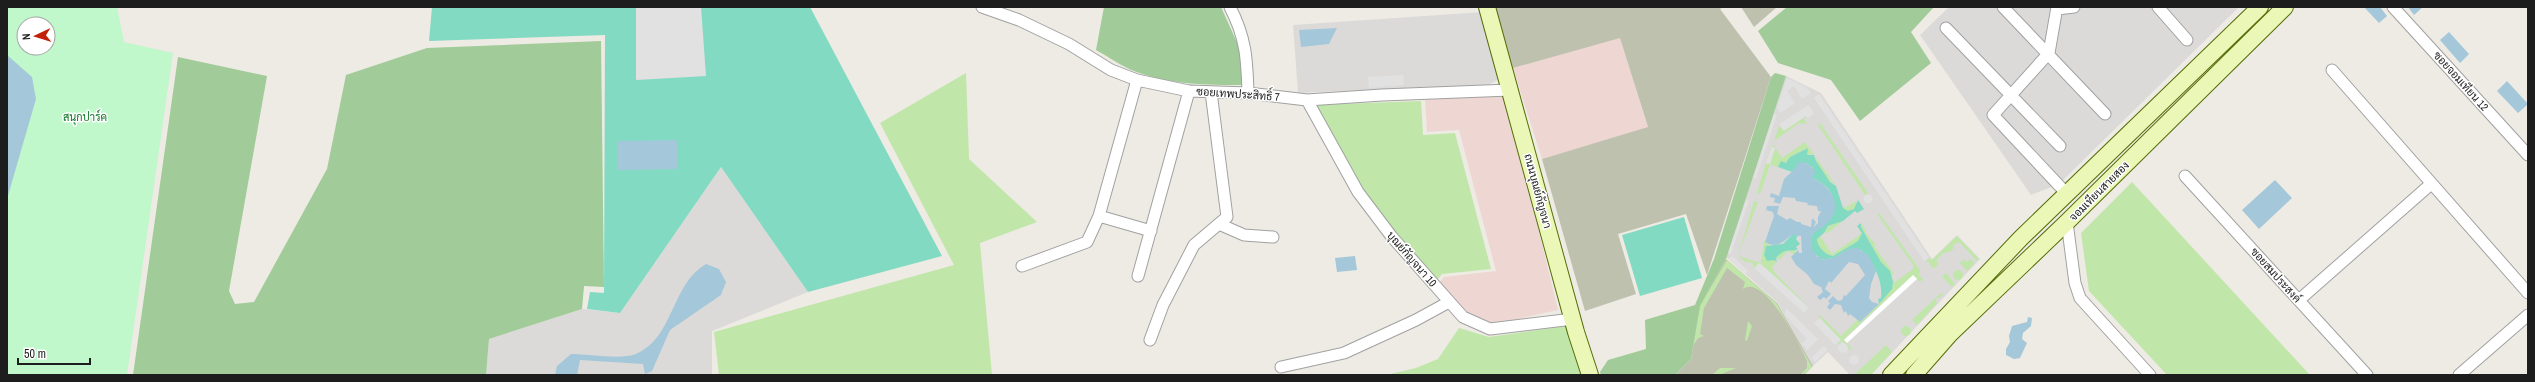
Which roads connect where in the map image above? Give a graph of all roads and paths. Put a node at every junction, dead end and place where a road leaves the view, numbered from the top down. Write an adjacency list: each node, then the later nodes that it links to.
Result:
1 (982, 7): 15 (street, ซอยเทพประสิทธิ์ 7)
2 (1230, 7): 19 (street)
3 (1487, 7): 16 (main road, ถนนบุณย์กัญจนา)
4 (2003, 7): 13 (street)
5 (2074, 7): 10 (street)
6 (2158, 7): 12 (street)
7 (2260, 7): 27 (main road, จอมเทียนสายสอง)
8 (2285, 7): 29 (main road, จอมเทียนสายสอง)
9 (2393, 7): 24 (street, ซอยจอมเทียน 12)
10 (2057, 8): 13 (street)
11 (1946, 28): 20 (street)
12 (2187, 40)
13 (2049, 53): 20 (street); 22 (street)
14 (2332, 70): 26 (street)
15 (1137, 80): 17 (street, ซอยเทพประสิทธิ์ 7); 28 (street)
16 (1510, 90): 21 (street, ซอยเทพประสิทธิ์ 7); 39 (main road, ถนนบุณย์กัญจนา)
17 (1189, 91): 18 (street, ซอยเทพประสิทธิ์ 7); 31 (street)
18 (1212, 92): 19 (street, ซอยเทพประสิทธิ์ 7); 30 (street)
19 (1248, 93): 21 (street, ซอยเทพประสิทธิ์ 7)
20 (2010, 96): 23 (street); 27 (street)
21 (1307, 100): 37 (street, บุณย์กัญจนา 10)
22 (2105, 114)
23 (2060, 146)
24 (2528, 155)
25 (2185, 176): 36 (street, ซอยสมประสงค์)
26 (2431, 184): 35 (street); 36 (street)
27 (2067, 194): 43 (main road, จอมเทียนสายสอง)
28 (1099, 216): 31 (street); 33 (street)
29 (2068, 222): 44 (main road, จอมเทียนสายสอง); 45 (street)
30 (1219, 224): 32 (street); 40 (street)
31 (1150, 232): 34 (street)
32 (1274, 237)
33 (1022, 266)
34 (1138, 276)
35 (2528, 293)
36 (2299, 300): 46 (street, ซอยสมประสงค์)
37 (1449, 302): 39 (street, บุณย์กัญจนา 10); 41 (street)
38 (2528, 315): 47 (street)
39 (1573, 319): 42 (main road, ถนนบุณย์กัญจนา)
40 (1150, 340)
41 (1281, 367)
42 (1590, 375)
43 (1891, 375)
44 (1914, 375)
45 (2150, 375)
46 (2367, 375)
47 (2460, 375)

